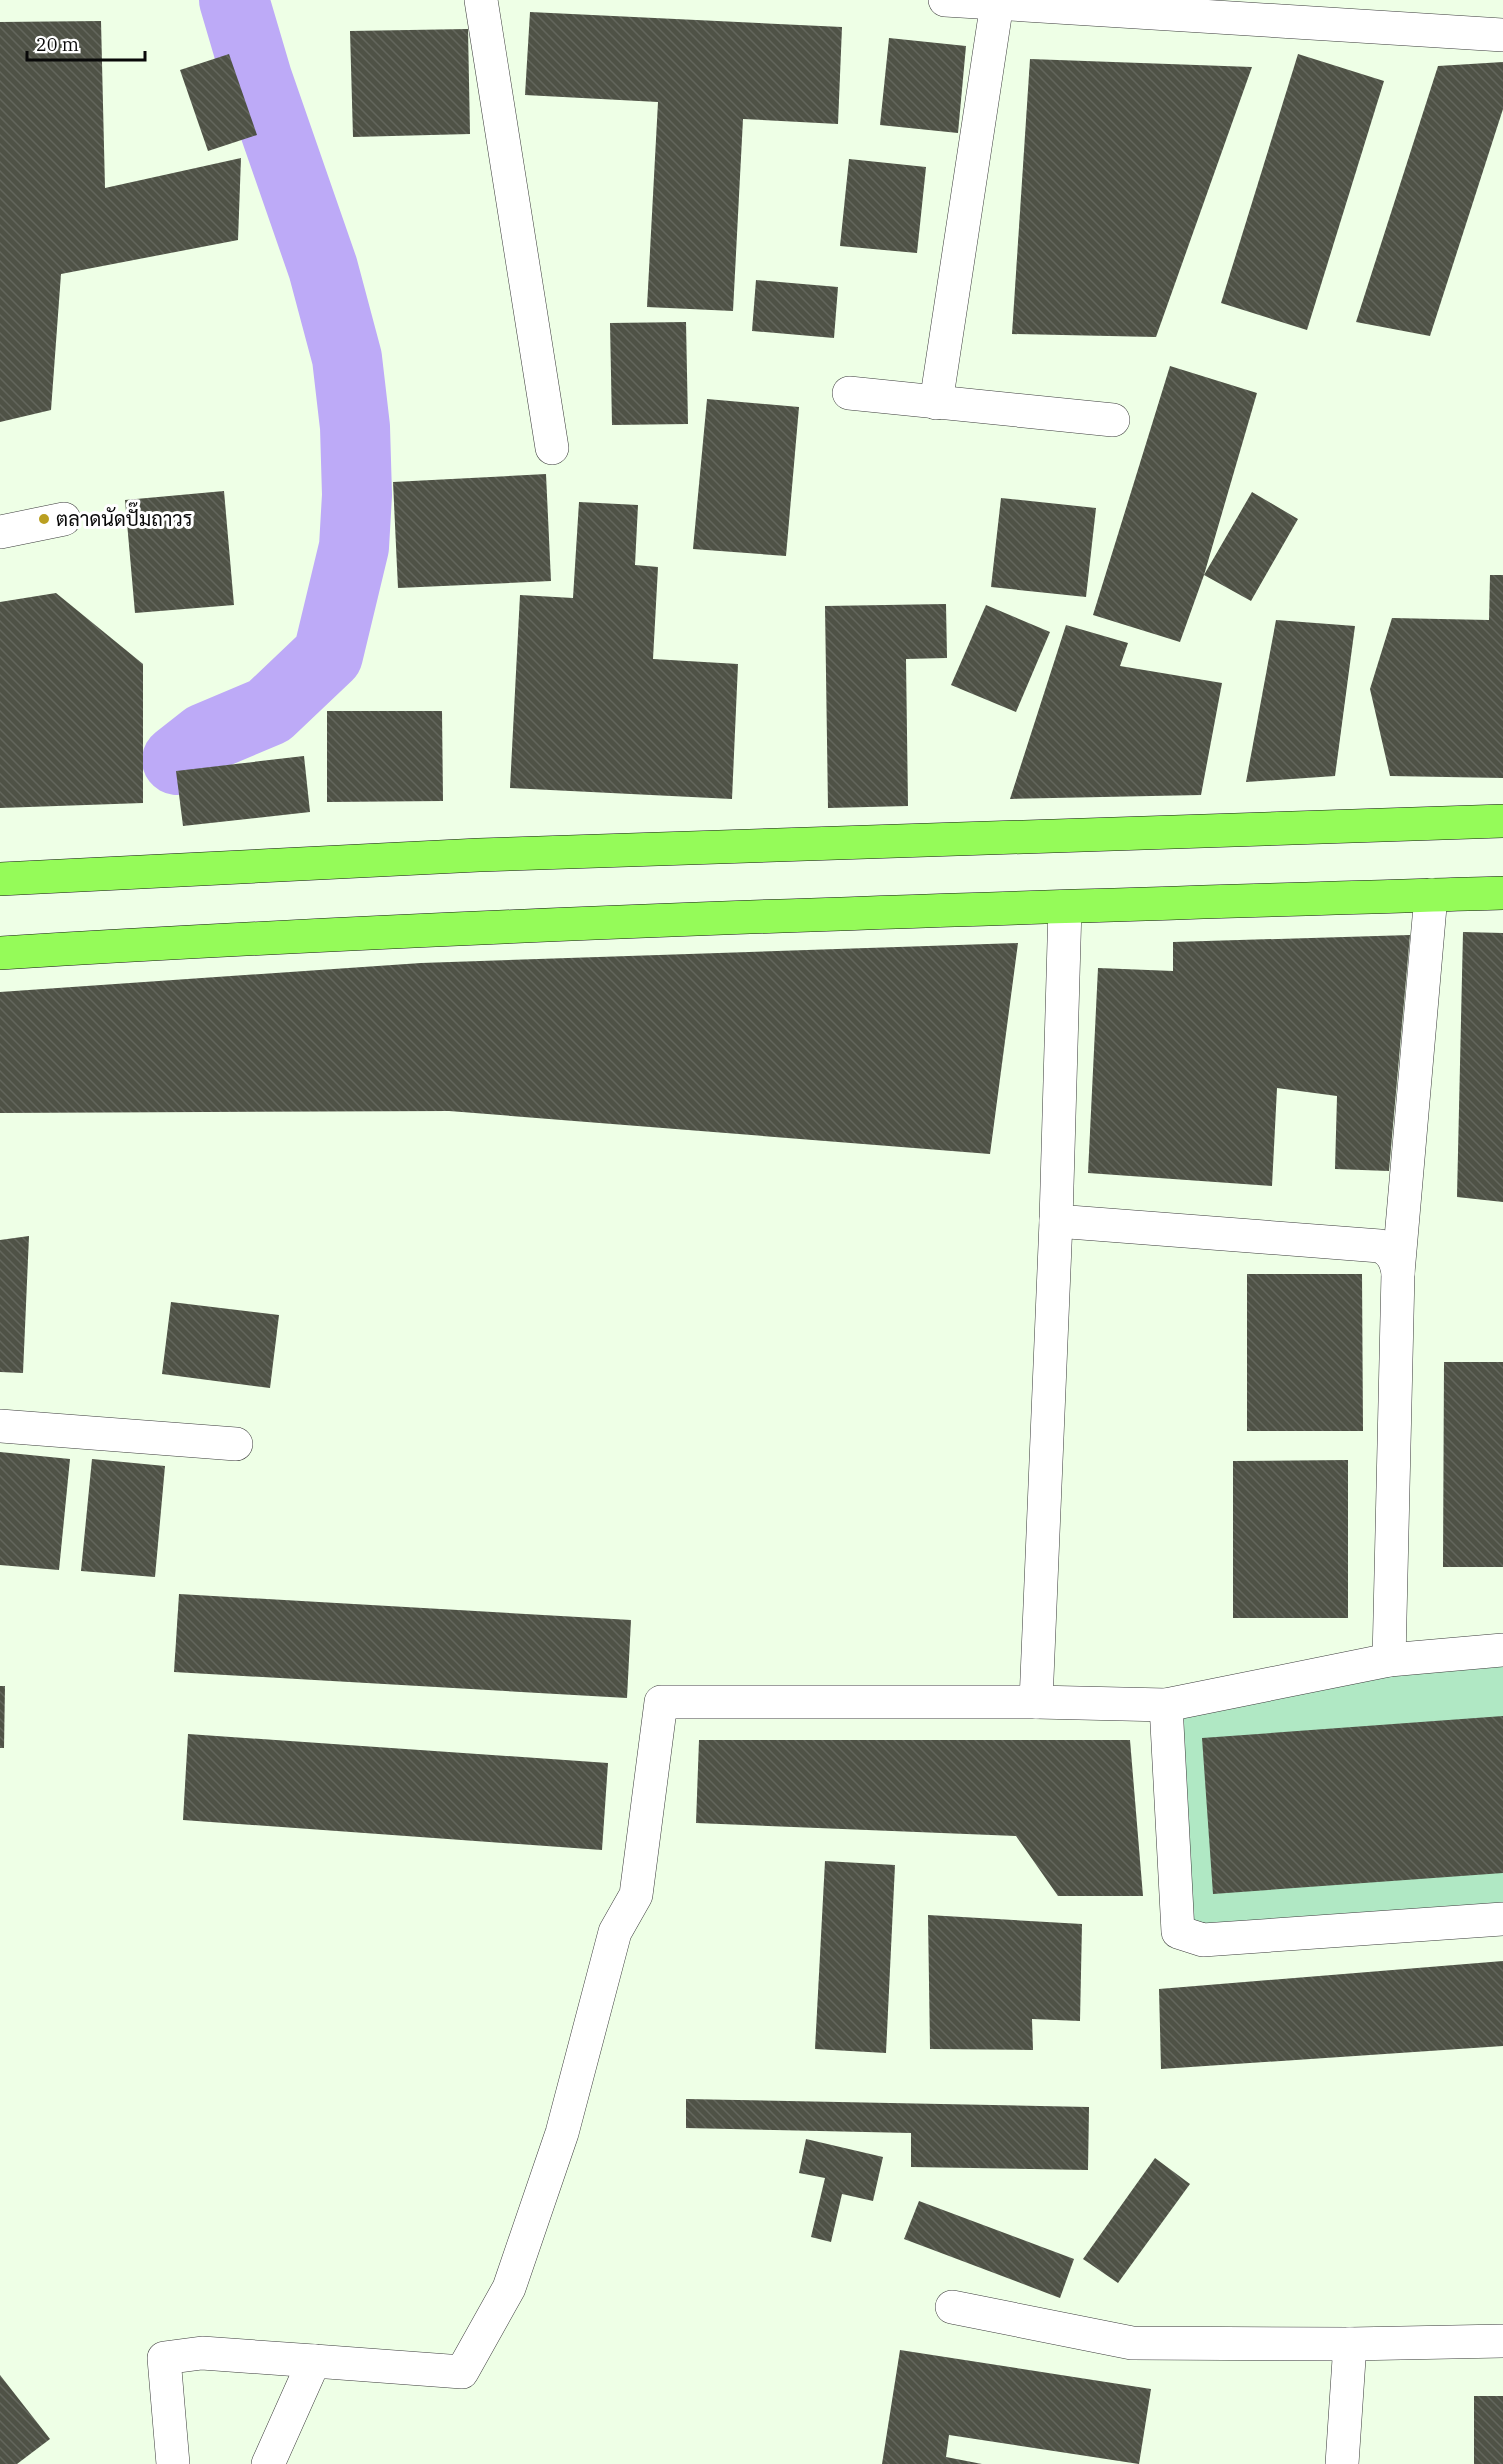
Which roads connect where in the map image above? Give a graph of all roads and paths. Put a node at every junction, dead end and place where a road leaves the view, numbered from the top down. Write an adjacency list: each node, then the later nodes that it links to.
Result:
1 (481, 0): 9 (street)
2 (945, 0): 3 (street)
3 (997, 3): 4 (street); 7 (street)
4 (1094, 5): 5 (street)
5 (1503, 35)
6 (849, 393): 7 (street)
7 (936, 403): 8 (street)
8 (1113, 420)
9 (552, 448)
10 (64, 519): 11 (street)
11 (0, 531)
12 (1503, 821): 13 (main road)
13 (0, 879)
14 (1503, 893): 15 (main road)
15 (1431, 895): 16 (main road); 19 (street)
16 (1065, 907): 17 (main road); 18 (street)
17 (0, 953)
18 (1056, 1221): 19 (street); 24 (street)
19 (1398, 1273): 23 (street)
20 (0, 1426): 21 (street)
21 (236, 1444)
22 (1503, 1650): 23 (street)
23 (1389, 1660): 25 (street)
24 (1036, 1702): 25 (street); 30 (street)
25 (1166, 1705): 26 (street)
26 (1503, 1919)
27 (952, 2307): 29 (street)
28 (1503, 2341): 29 (street)
29 (1350, 2344): 33 (street)
30 (314, 2361): 31 (street); 32 (street)
31 (173, 2464)
32 (268, 2464)
33 (1342, 2464)

